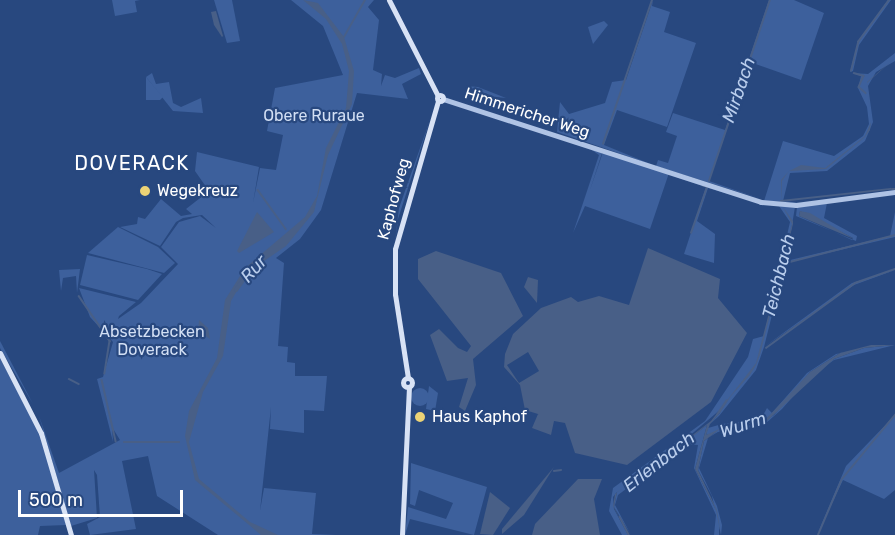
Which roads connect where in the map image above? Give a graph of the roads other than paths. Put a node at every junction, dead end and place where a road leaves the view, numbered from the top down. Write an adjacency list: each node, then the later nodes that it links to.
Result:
1 (389, 0): 2 (main road)
2 (440, 99): 3 (street, Himmericher Weg); 6 (main road, Kaphofweg)
3 (895, 192)
4 (0, 353): 5 (main road)
5 (71, 535)
6 (402, 535)

